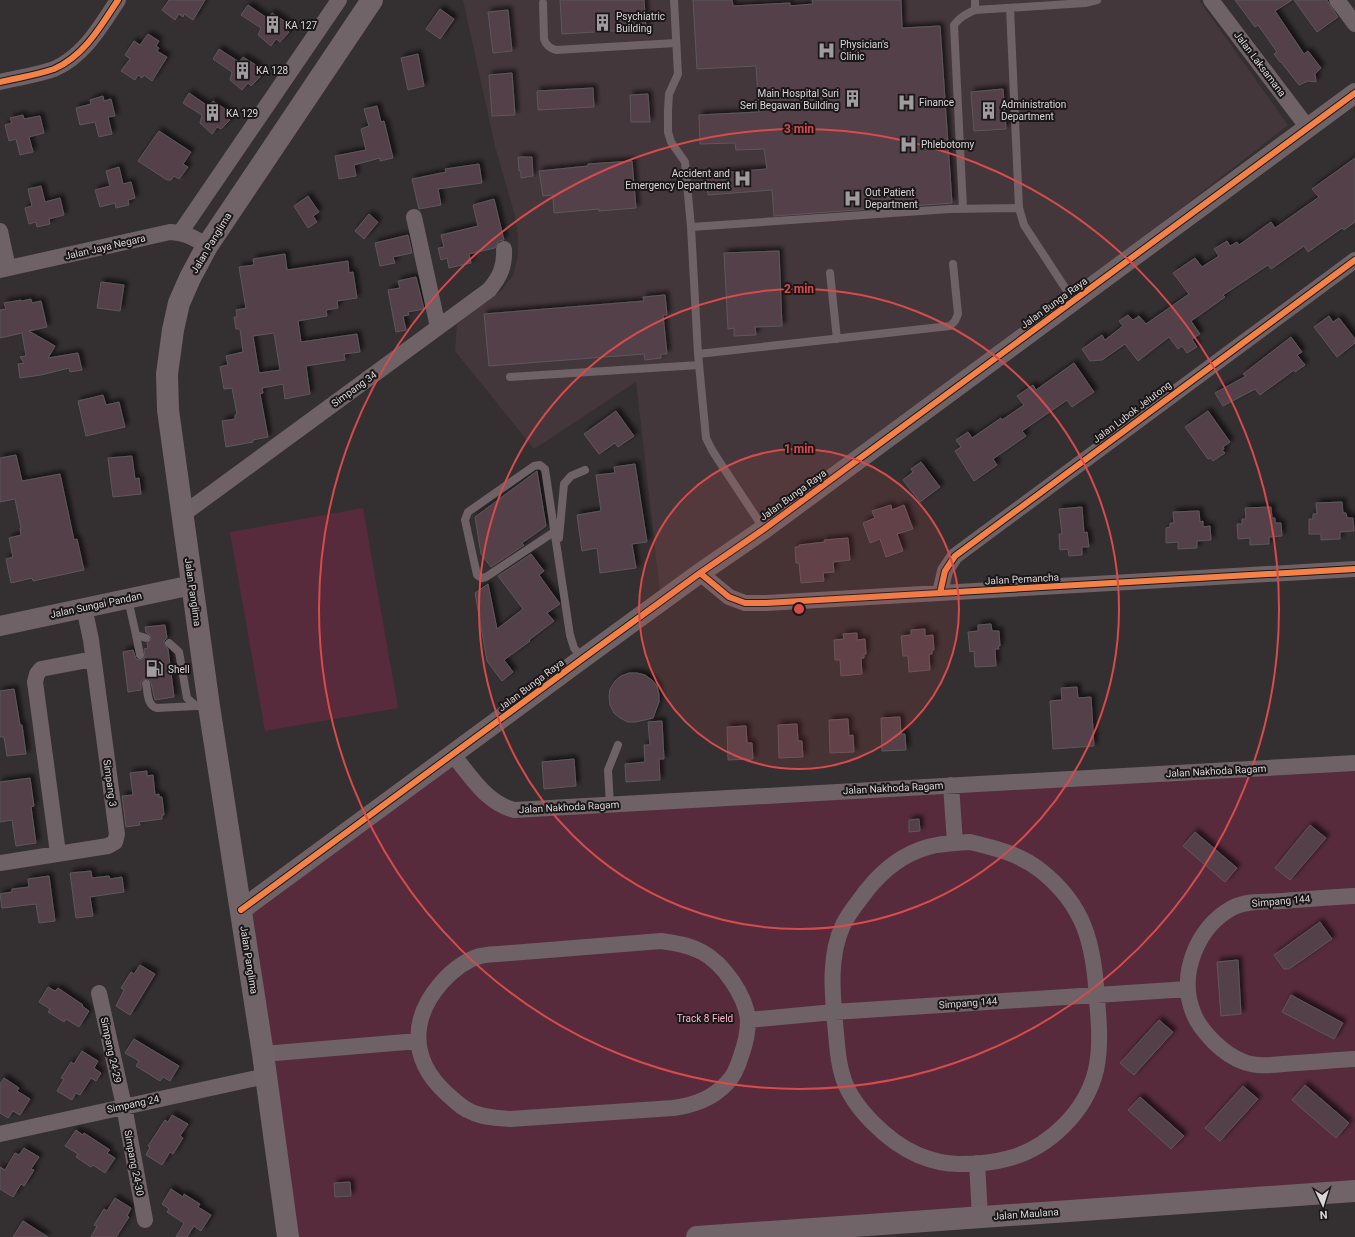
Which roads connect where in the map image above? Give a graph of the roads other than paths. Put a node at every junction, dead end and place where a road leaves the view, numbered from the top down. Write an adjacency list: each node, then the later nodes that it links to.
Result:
1 (118, 0): 14 (street)
2 (339, 0): 22 (street)
3 (372, 0): 23 (main road, Jalan Panglima)
4 (674, 0): 13 (lane)
5 (975, 0): 11 (lane)
6 (1097, 0): 10 (lane)
7 (1211, 0): 16 (street, Jalan Laksamana)
8 (1337, 0): 12 (street)
9 (543, 3): 13 (lane)
10 (1010, 8): 11 (lane); 18 (lane)
11 (975, 10): 17 (lane)
12 (1355, 24)
13 (676, 43): 20 (lane)
14 (0, 82)
15 (1355, 93): 16 (street, Jalan Bunga Raya)
16 (1308, 128): 29 (street, Jalan Bunga Raya)
17 (963, 208): 18 (lane); 20 (lane)
18 (1019, 208): 29 (lane)
19 (414, 217): 30 (street)
20 (691, 227): 32 (lane)
21 (0, 231): 27 (street)
22 (180, 232): 23 (street); 27 (street, Jalan Jaya Negara)
23 (207, 246): 36 (main road, Jalan Panglima)
24 (504, 249): 30 (street, Simpang 34)
25 (1355, 260): 43 (street, Jalan Lubok Jelutong)
26 (953, 264): 31 (lane)
27 (4, 269)
28 (830, 273): 31 (lane)
29 (1073, 301): 37 (street, Jalan Bunga Raya)
30 (438, 327): 36 (street, Simpang 34)
31 (837, 339): 32 (lane)
32 (698, 354): 33 (lane)
33 (699, 364): 34 (lane); 37 (lane)
34 (510, 377)
35 (585, 470): 39 (lane)
36 (182, 515): 42 (main road, Jalan Panglima)
37 (764, 528): 41 (street, Jalan Bunga Raya)
38 (554, 532): 38 (lane); 39 (lane)
39 (557, 551): 52 (lane)
40 (1355, 569): 43 (street, Jalan Pemancha)
41 (700, 573): 43 (street, Jalan Pemancha); 52 (street, Jalan Bunga Raya)
42 (192, 585): 44 (street, Jalan Sungai Pandan); 54 (main road, Jalan Panglima)
43 (940, 593)
44 (127, 598): 45 (street, Jalan Sungai Pandan); 47 (lane)
45 (84, 607): 46 (street, Jalan Sungai Pandan); 51 (street, Simpang 3)
46 (0, 626)
47 (136, 635): 48 (lane); 50 (lane)
48 (146, 638)
49 (169, 643): 54 (lane)
50 (140, 655)
51 (93, 659): 61 (street); 61 (street, Simpang 3)
52 (582, 659): 56 (street, Jalan Bunga Raya)
53 (146, 684): 54 (lane)
54 (202, 706): 64 (main road, Jalan Panglima)
55 (618, 745): 59 (lane)
56 (453, 755): 59 (street, Jalan Nakhoda Ragam); 64 (street, Jalan Bunga Raya)
57 (1355, 763): 58 (street, Jalan Nakhoda Ragam)
58 (951, 785): 59 (street, Jalan Nakhoda Ragam); 60 (street)
59 (610, 805)
60 (955, 843): 67 (street); 68 (street)
61 (58, 853): 62 (street, Simpang 3)
62 (0, 863)
63 (1355, 896): 65 (street, Simpang 144)
64 (241, 910): 71 (main road, Jalan Panglima)
65 (1188, 989): 67 (street, Simpang 144); 72 (street, Simpang 144)
66 (99, 993): 74 (street, Simpang 24-29)
67 (1097, 994): 68 (street, Simpang 144); 76 (street)
68 (834, 1012): 69 (street, Simpang 144); 76 (street)
69 (748, 1020): 70 (street); 70 (street)
70 (418, 1041): 71 (street)
71 (263, 1054): 73 (main road, Jalan Panglima)
72 (1355, 1059)
73 (266, 1076): 74 (street, Simpang 24); 80 (main road, Jalan Panglima)
74 (124, 1106): 75 (street, Simpang 24); 79 (street, Simpang 24-30)
75 (0, 1134)
76 (977, 1163): 78 (street)
77 (1355, 1191): 78 (main road, Jalan Maulana)
78 (980, 1217): 81 (main road, Jalan Maulana)
79 (145, 1220)
80 (288, 1237)
81 (697, 1237)

